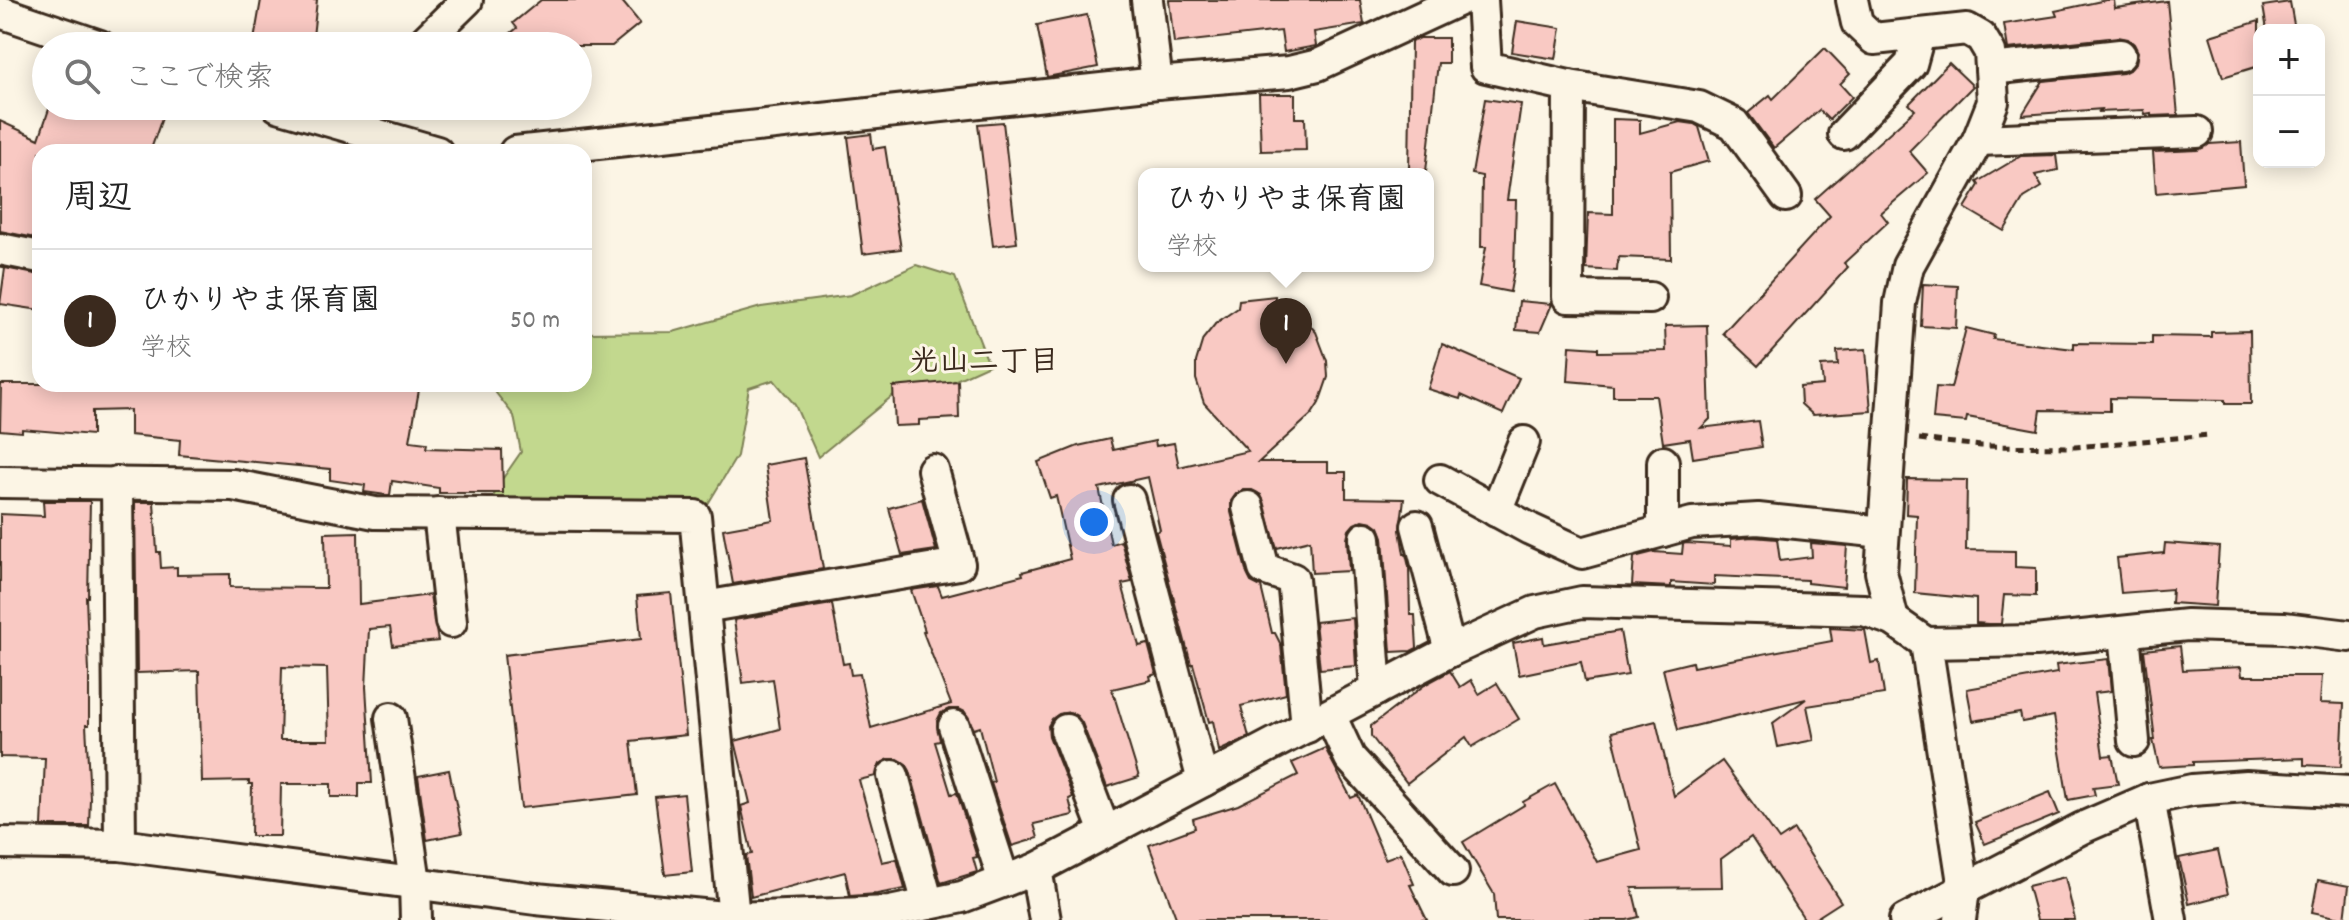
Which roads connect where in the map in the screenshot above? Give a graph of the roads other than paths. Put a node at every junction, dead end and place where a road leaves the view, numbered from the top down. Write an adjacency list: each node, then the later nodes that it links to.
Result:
1 (1147, 0): 12 (street)
2 (1459, 0): 12 (street)
3 (1482, 0): 13 (street)
4 (1852, 0): 9 (street)
5 (464, 1): 8 (street)
6 (0, 12): 7 (street)
7 (59, 32)
8 (434, 32)
9 (1919, 35): 11 (street); 16 (street)
10 (2120, 55): 11 (street)
11 (1991, 69): 17 (street)
12 (1157, 83): 19 (street)
13 (1569, 86): 20 (street); 23 (street)
14 (363, 120): 18 (street)
15 (2197, 132): 17 (street)
16 (1844, 134)
17 (1978, 140): 36 (street)
18 (418, 144)
19 (589, 144)
20 (1786, 196)
21 (0, 249): 22 (street)
22 (32, 255)
23 (1650, 298)
24 (1524, 442): 32 (street)
25 (1663, 462): 35 (street)
26 (933, 470): 38 (street)
27 (1440, 480): 32 (street)
28 (0, 482): 29 (street)
29 (117, 482): 33 (street); 57 (street)
30 (1129, 500): 52 (street)
31 (1248, 507): 47 (street)
32 (1496, 511): 35 (street)
33 (439, 513): 38 (street); 40 (street)
34 (1417, 526): 44 (street)
35 (1663, 531): 36 (street)
36 (1883, 532): 39 (street)
37 (1365, 538): 45 (street)
38 (704, 607): 64 (street)
39 (1893, 620): 43 (street); 44 (street)
40 (451, 622)
41 (2124, 632): 42 (street); 43 (street); 50 (street)
42 (2349, 636)
43 (1926, 643): 62 (street)
44 (1450, 651): 45 (street)
45 (1376, 690): 47 (street)
46 (391, 718): 61 (street)
47 (1318, 721): 52 (street); 59 (street)
48 (954, 726): 60 (street)
49 (1066, 730): 55 (street)
50 (2134, 741)
51 (893, 776): 63 (street)
52 (1203, 781): 55 (street)
53 (2349, 792): 54 (street)
54 (2149, 799): 62 (street); 69 (street)
55 (1105, 832): 58 (street)
56 (0, 843): 57 (street)
57 (120, 845): 61 (street)
58 (1036, 869): 60 (street); 66 (street)
59 (1453, 871)
60 (1004, 881): 63 (street)
61 (415, 882): 64 (street); 65 (street)
62 (1964, 889): 67 (street); 68 (street)
63 (928, 904): 64 (street)
64 (734, 918)
65 (416, 920)
66 (1045, 920)
67 (1905, 920)
68 (1960, 920)
69 (2171, 920)

